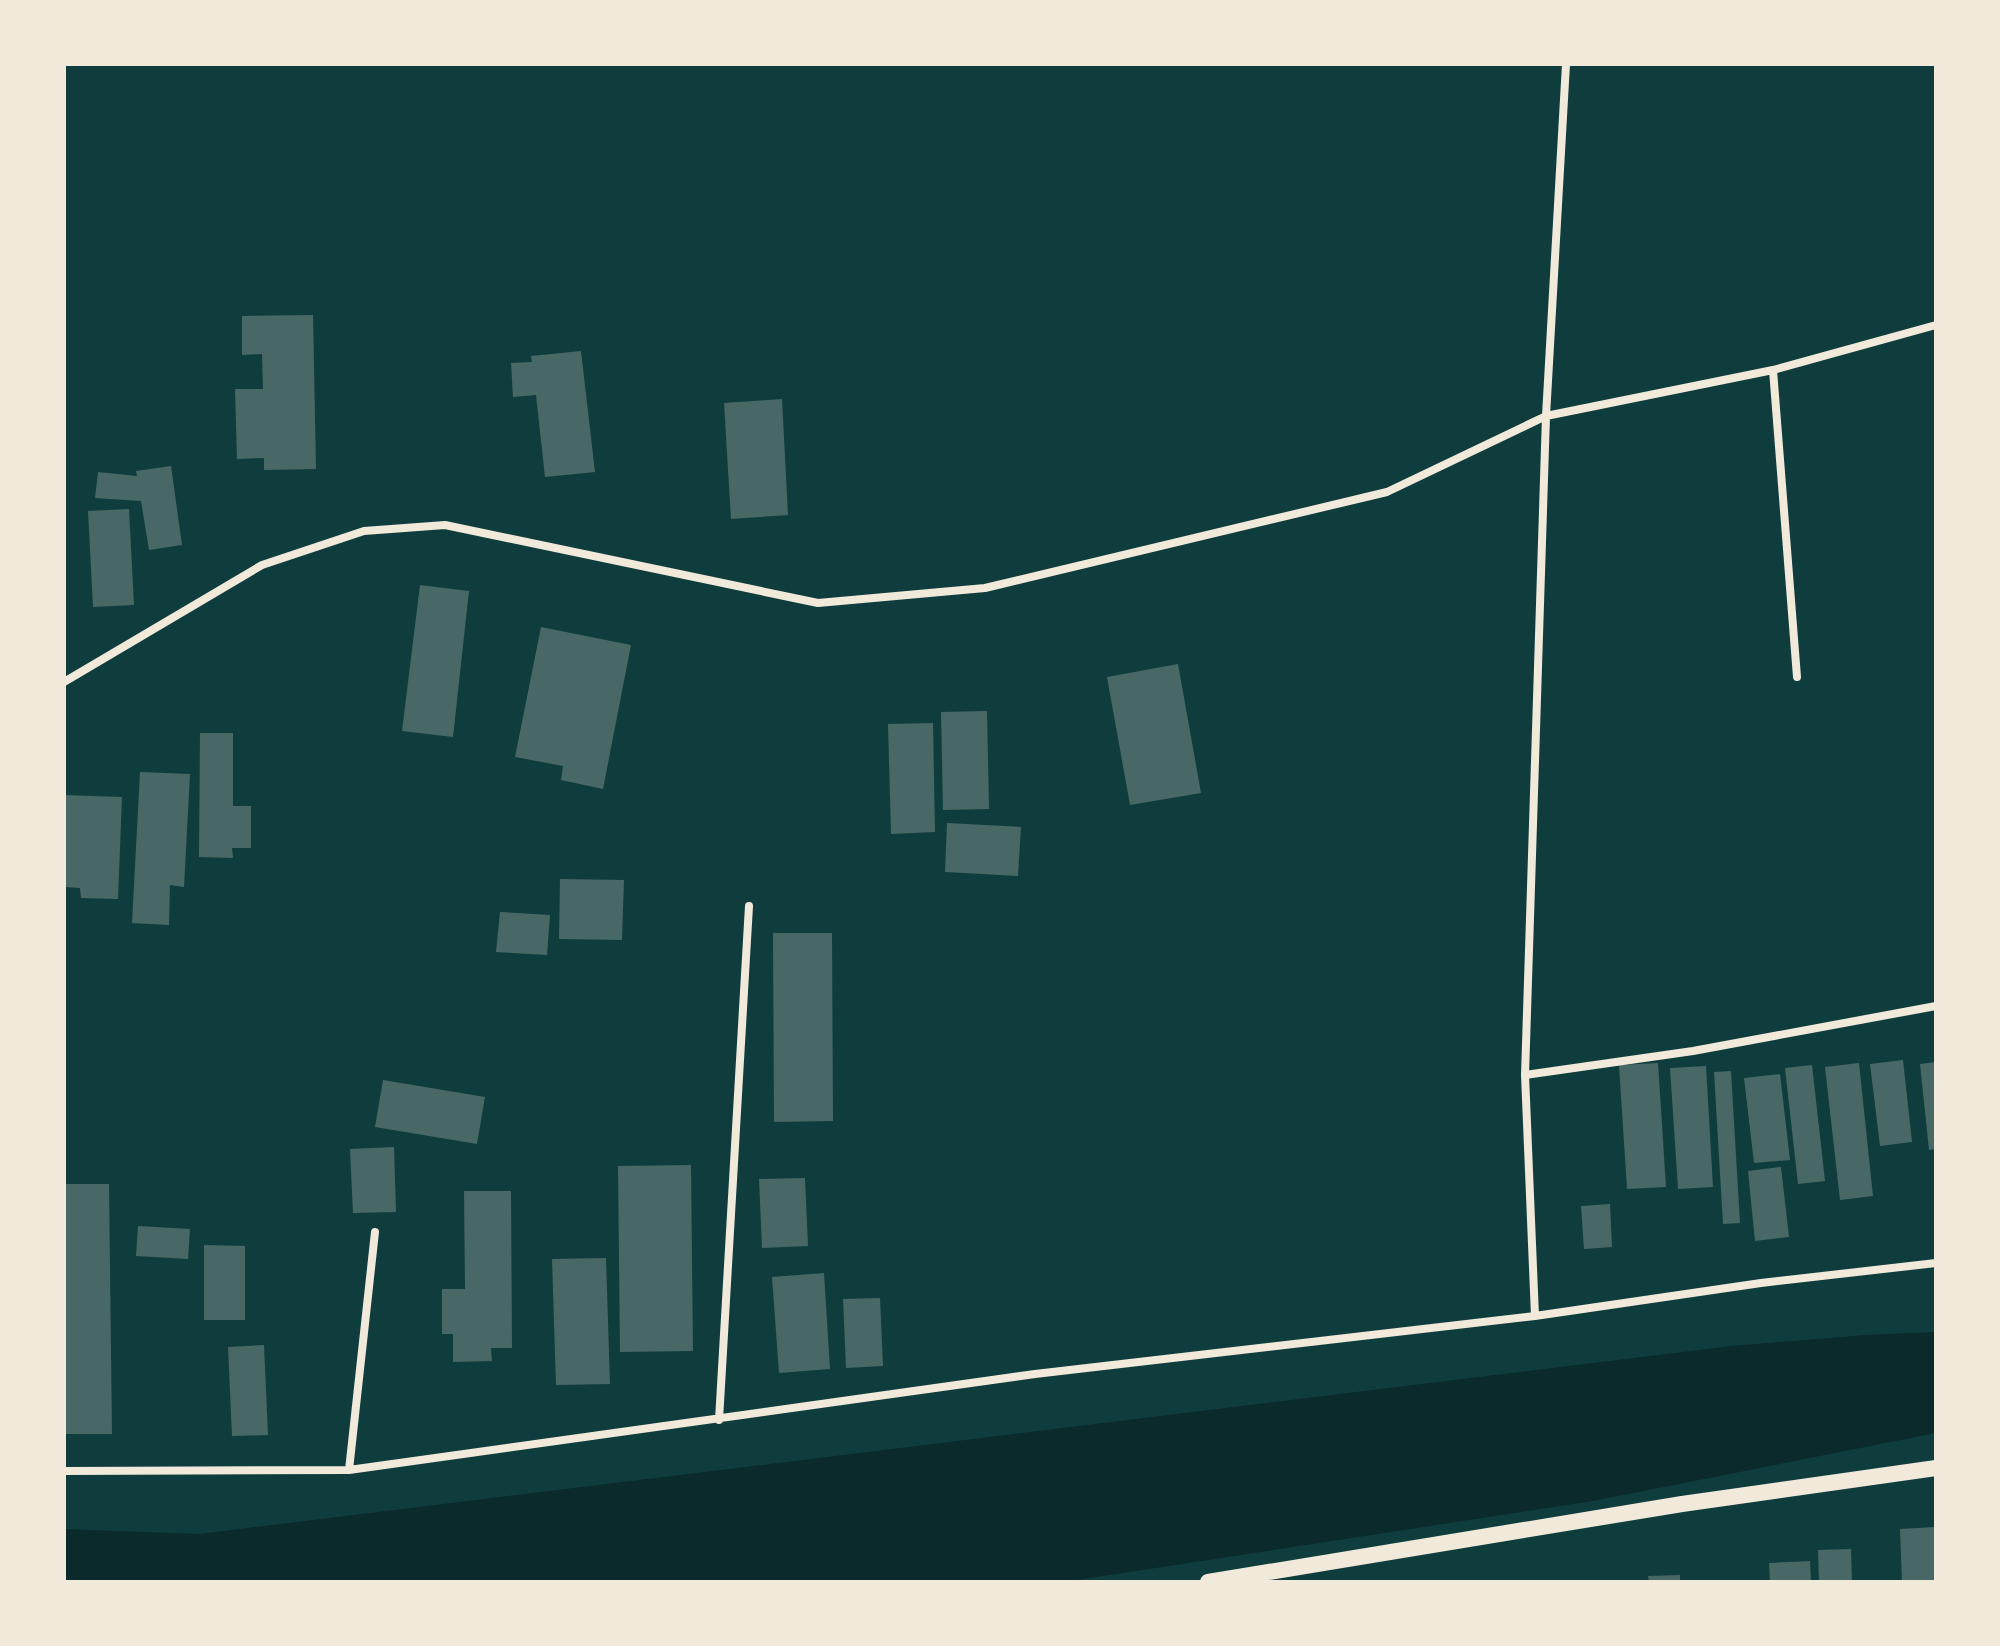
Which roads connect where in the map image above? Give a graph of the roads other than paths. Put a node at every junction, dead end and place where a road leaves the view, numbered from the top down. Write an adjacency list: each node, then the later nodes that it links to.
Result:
1 (1566, 64): 4 (street)
2 (1936, 325): 3 (street)
3 (1773, 370): 4 (street); 5 (street)
4 (1546, 416): 6 (street); 9 (street)
5 (1797, 677)
6 (64, 682)
7 (749, 906): 13 (street)
8 (1936, 1006): 9 (street)
9 (1525, 1075): 12 (street)
10 (375, 1232): 15 (street)
11 (1936, 1263): 12 (street)
12 (1535, 1316): 13 (street)
13 (719, 1420): 15 (street)
14 (1936, 1468): 17 (main road)
15 (349, 1470): 16 (street)
16 (64, 1471)
17 (1208, 1582)

